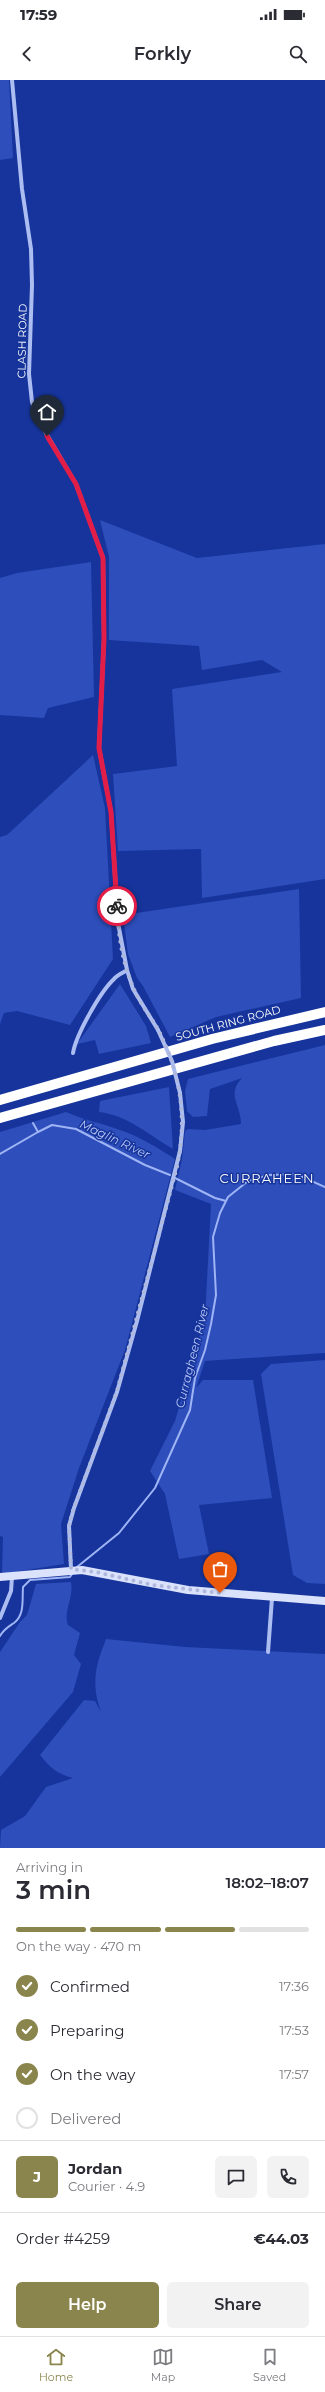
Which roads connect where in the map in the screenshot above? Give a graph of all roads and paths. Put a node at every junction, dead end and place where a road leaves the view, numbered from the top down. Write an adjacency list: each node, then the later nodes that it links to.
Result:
1 (12, 80): 2 (street, CLASH ROAD)
2 (127, 970): 5 (street); 12 (street, CLASH ROAD, bridge)
3 (325, 1012): 6 (highway, SOUTH RING ROAD)
4 (325, 1030): 9 (highway)
5 (73, 1053)
6 (41, 1087): 7 (highway); 8 (highway, SOUTH RING ROAD)
7 (0, 1096)
8 (0, 1100)
9 (43, 1106): 10 (highway); 11 (highway)
10 (0, 1118)
11 (0, 1122)
12 (71, 1569): 13 (street); 15 (street)
13 (12, 1577): 14 (street); 17 (street)
14 (0, 1578)
15 (272, 1598): 16 (street); 18 (street)
16 (325, 1601)
17 (0, 1618)
18 (268, 1652)

